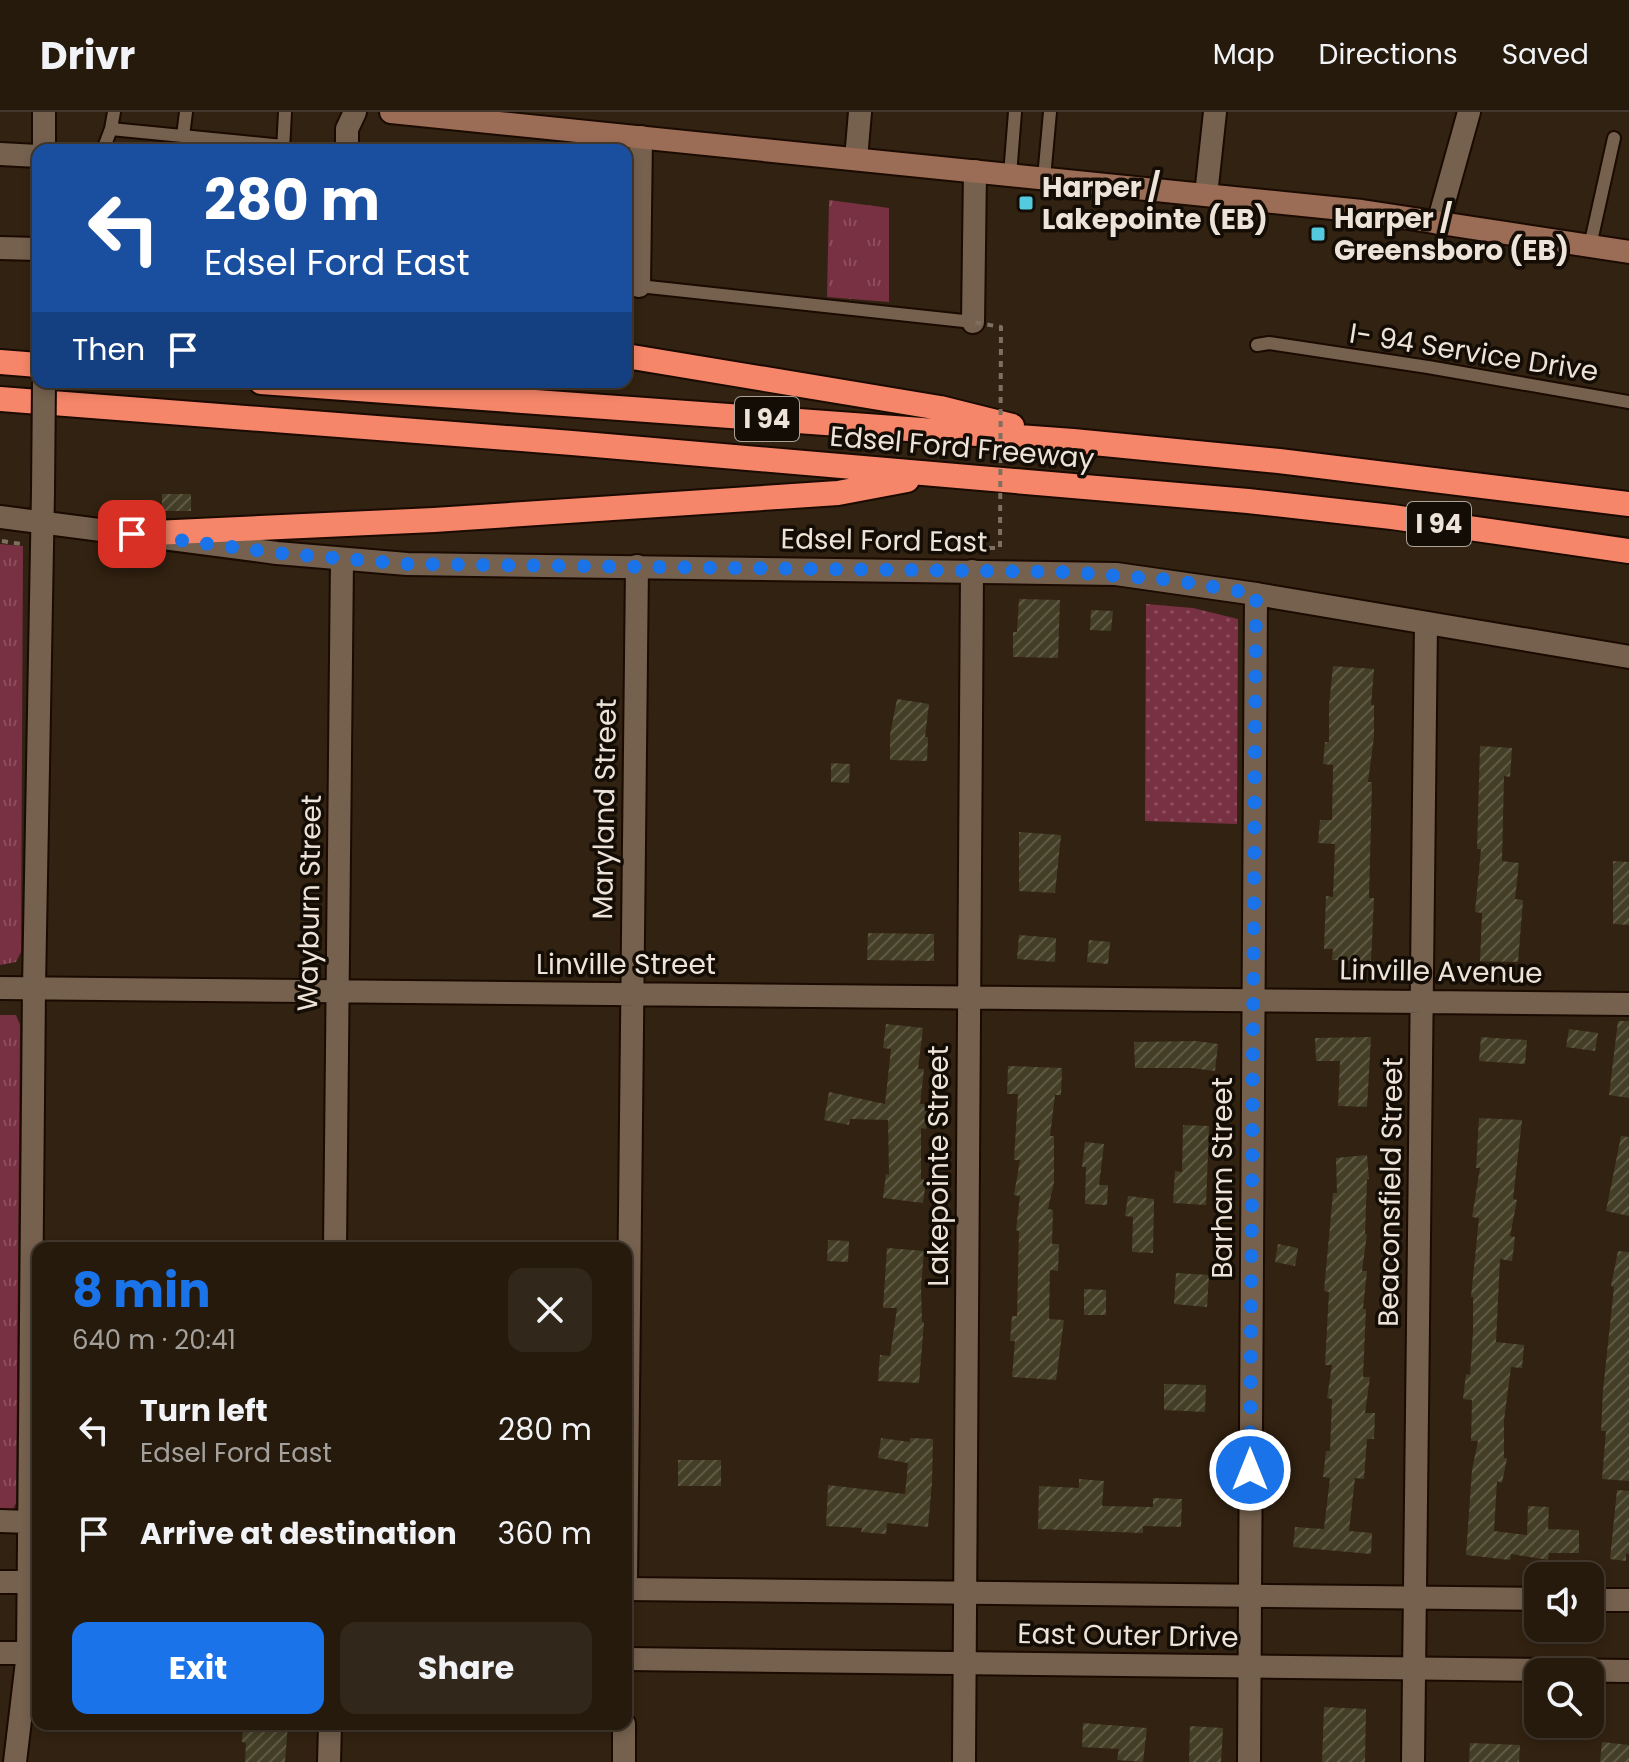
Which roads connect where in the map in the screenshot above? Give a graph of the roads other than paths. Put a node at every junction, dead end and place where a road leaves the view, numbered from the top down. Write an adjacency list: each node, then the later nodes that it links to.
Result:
1 (44, 112): 16 (street)
2 (114, 112): 12 (lane)
3 (186, 112): 13 (lane)
4 (285, 112): 19 (lane)
5 (355, 112): 20 (street)
6 (391, 112): 14 (main road)
7 (860, 112): 23 (street)
8 (1015, 112): 25 (lane)
9 (1050, 112): 26 (lane)
10 (1215, 112): 27 (street)
11 (1469, 112): 28 (street)
12 (111, 129): 13 (lane); 17 (lane)
13 (183, 136): 18 (lane)
14 (641, 137): 23 (main road); 33 (street)
15 (1614, 138): 29 (lane)
16 (44, 144)
17 (105, 144)
18 (228, 144)
19 (283, 144)
20 (347, 144)
21 (0, 154): 22 (street)
22 (32, 156)
23 (856, 159): 24 (main road)
24 (975, 171): 25 (main road); 34 (street)
25 (1010, 175): 26 (main road)
26 (1044, 178): 27 (main road)
27 (1206, 195): 28 (main road)
28 (1438, 223): 29 (main road)
29 (1590, 246): 32 (main road)
30 (0, 248): 31 (street)
31 (32, 249)
32 (1629, 252)
33 (639, 286): 34 (lane)
34 (973, 322)
35 (1257, 345): 42 (lane, I- 94 Service Drive)
36 (632, 357): 43 (highway)
37 (0, 362): 38 (highway)
38 (32, 365)
39 (44, 388): 47 (street, bridge)
40 (344, 388): 43 (highway, Edsel Ford Freeway / I 94)
41 (0, 399): 44 (highway, Edsel Ford Freeway / I 94)
42 (1629, 402)
43 (1073, 441): 45 (highway, Edsel Ford Freeway / I 94)
44 (935, 474): 48 (highway); 49 (highway, Edsel Ford Freeway / I 94)
45 (1629, 504)
46 (0, 517): 47 (street, Edsel Ford East)
47 (42, 523): 48 (street, Edsel Ford East); 57 (street)
48 (132, 534): 50 (street, Edsel Ford East)
49 (1629, 551)
50 (342, 559): 51 (street, Edsel Ford East); 58 (street, Wayburn Street)
51 (637, 566): 52 (street, Edsel Ford East); 59 (street, Maryland Street)
52 (972, 571): 53 (street, Edsel Ford East); 60 (street, Lakepointe Street)
53 (1256, 594): 54 (street, Edsel Ford East); 61 (street, Barham Street)
54 (1426, 623): 55 (street, Edsel Ford East); 62 (street, Beaconsfield Street)
55 (1629, 657)
56 (0, 988): 57 (street, Linville Street)
57 (34, 988): 58 (street, Linville Street); 64 (street)
58 (338, 992): 59 (street, Linville Street); 65 (street, Wayburn Street)
59 (632, 994): 60 (street, Linville Street); 66 (street, Maryland Street)
60 (969, 996): 61 (street, Linville Street); 74 (street, Lakepointe Street)
61 (1252, 999): 62 (street, Linville Avenue); 75 (street, Barham Street)
62 (1422, 1001): 63 (street, Linville Avenue); 76 (street, Beaconsfield Street)
63 (1629, 1004)
64 (32, 1242)
65 (335, 1242)
66 (629, 1242)
67 (32, 1255): 69 (street)
68 (0, 1521): 69 (street)
69 (30, 1522): 70 (street)
70 (32, 1552)
71 (0, 1582): 72 (street)
72 (32, 1582)
73 (632, 1589): 74 (street, East Outer Drive)
74 (965, 1592): 75 (street, East Outer Drive); 84 (street, Lakepointe Street)
75 (1249, 1595): 76 (street, East Outer Drive); 85 (street, Barham Street)
76 (1415, 1597): 77 (street, East Outer Drive); 86 (street, Beaconsfield Street)
77 (1524, 1599)
78 (1604, 1600): 79 (street)
79 (1629, 1600)
80 (0, 1653): 81 (street)
81 (32, 1653)
82 (32, 1659): 90 (street)
83 (632, 1659): 84 (street, East Outer Drive)
84 (964, 1663): 85 (street, East Outer Drive); 93 (street, Lakepointe Street)
85 (1249, 1667): 86 (street, East Outer Drive); 94 (street, Barham Street)
86 (1414, 1668): 87 (street, East Outer Drive); 95 (street, Beaconsfield Street)
87 (1629, 1671)
88 (330, 1730): 91 (street)
89 (624, 1730): 92 (street)
90 (15, 1762)
91 (329, 1762)
92 (624, 1762)
93 (964, 1762)
94 (1249, 1762)
95 (1413, 1762)

